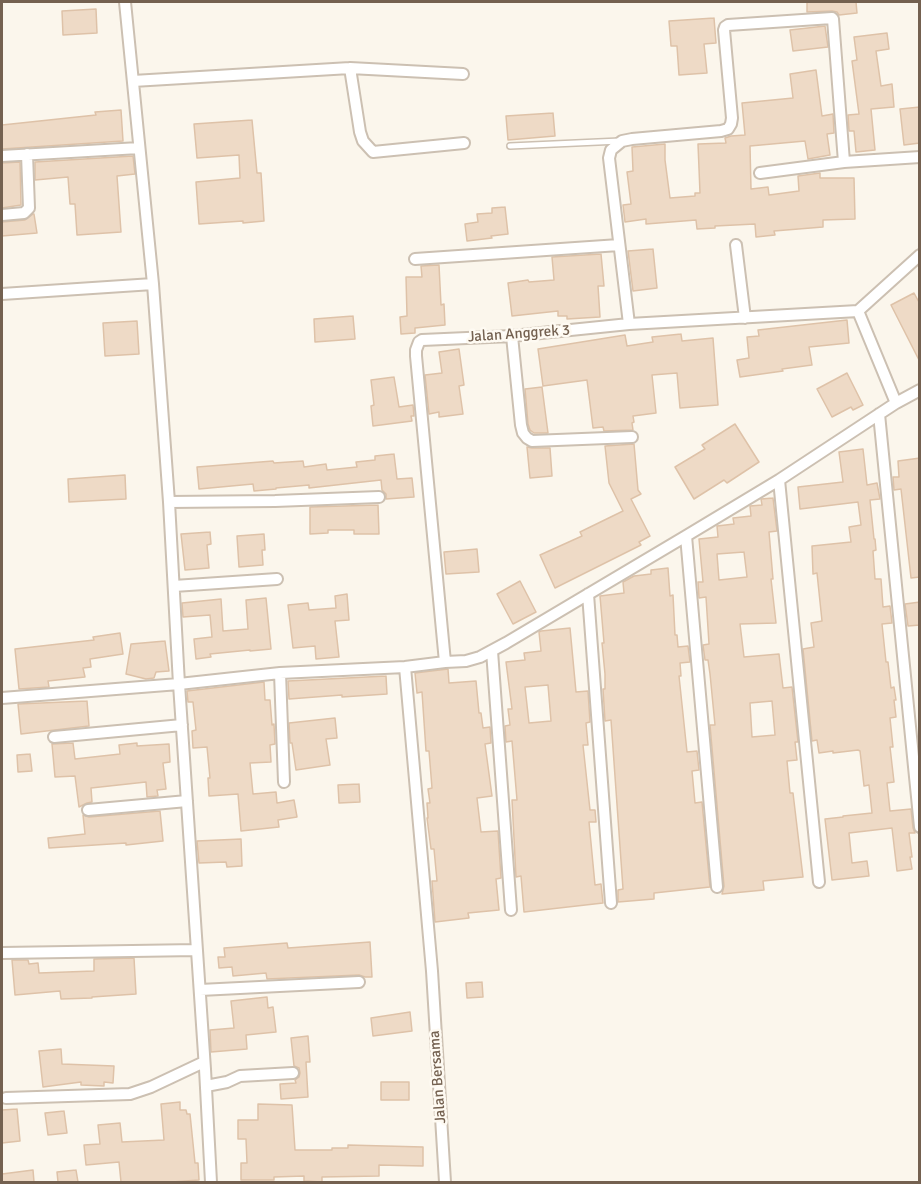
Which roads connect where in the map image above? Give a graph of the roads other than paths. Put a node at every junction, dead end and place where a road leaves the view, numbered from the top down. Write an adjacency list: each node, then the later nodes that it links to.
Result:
1 (125, 2): 4 (street)
2 (350, 68): 3 (street); 4 (street); 6 (street)
3 (463, 74)
4 (133, 81): 8 (street)
5 (622, 141): 7 (lane); 12 (street); 15 (street)
6 (464, 143)
7 (510, 146)
8 (139, 148): 9 (street); 19 (street)
9 (27, 153): 10 (street); 14 (street)
10 (2, 156)
11 (920, 157): 12 (street)
12 (844, 162): 13 (street)
13 (760, 173)
14 (2, 215)
15 (619, 245): 18 (street); 23 (street)
16 (736, 246): 22 (street)
17 (920, 255): 21 (street)
18 (415, 259)
19 (153, 284): 20 (street); 31 (street)
20 (2, 294)
21 (858, 311): 22 (street, Jalan Anggrek 3); 26 (street)
22 (745, 318): 23 (street, Jalan Anggrek 3)
23 (628, 324): 24 (street, Jalan Anggrek 3)
24 (512, 336): 28 (street); 37 (street, Jalan Anggrek 3)
25 (920, 390): 26 (street)
26 (896, 403): 27 (street)
27 (879, 414): 29 (street); 47 (street)
28 (632, 437)
29 (778, 480): 32 (street); 48 (street)
30 (379, 497): 31 (street)
31 (169, 502): 34 (street)
32 (686, 536): 35 (street); 49 (street)
33 (277, 579): 34 (street)
34 (174, 586): 40 (street)
35 (588, 594): 36 (street); 50 (street)
36 (492, 651): 37 (street); 51 (street)
37 (445, 662): 38 (street)
38 (405, 668): 39 (street); 61 (street, Jalan Bersama)
39 (280, 673): 40 (street); 44 (street)
40 (179, 684): 41 (street); 42 (street)
41 (2, 698)
42 (182, 725): 43 (street); 45 (street)
43 (54, 737)
44 (284, 782)
45 (187, 801): 46 (street); 52 (street)
46 (88, 810)
47 (920, 827)
48 (819, 882)
49 (717, 887)
50 (611, 903)
51 (511, 910)
52 (197, 950): 53 (street); 55 (street)
53 (2, 953)
54 (359, 982): 55 (street)
55 (200, 990): 56 (street)
56 (205, 1066): 58 (street); 59 (street)
57 (293, 1073): 58 (street)
58 (206, 1084): 60 (street)
59 (6, 1098)
60 (211, 1182)
61 (445, 1182)

